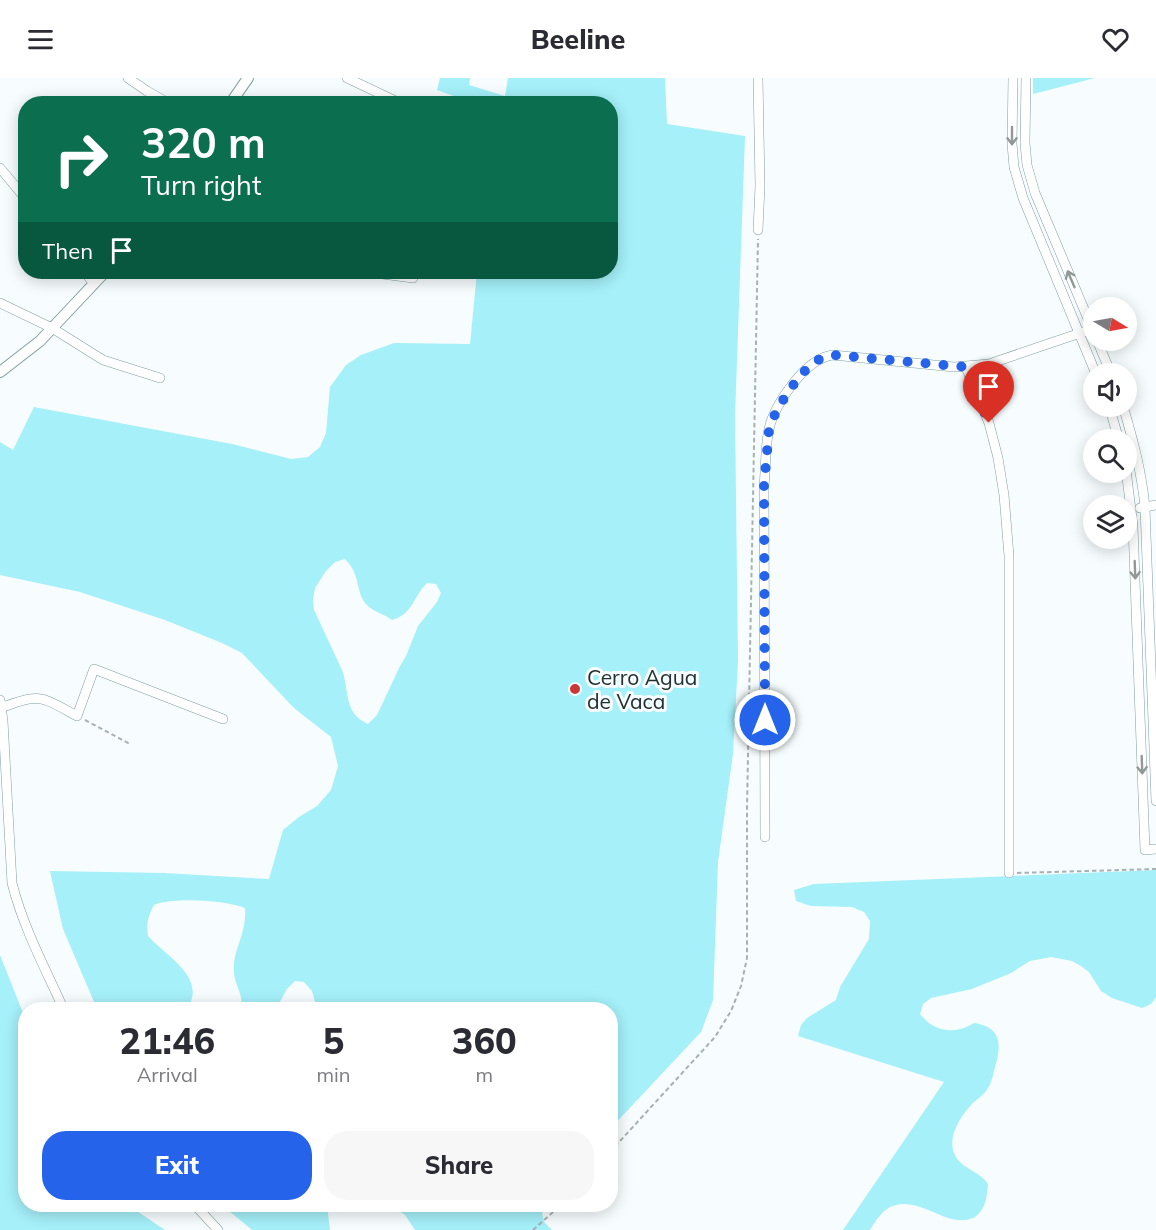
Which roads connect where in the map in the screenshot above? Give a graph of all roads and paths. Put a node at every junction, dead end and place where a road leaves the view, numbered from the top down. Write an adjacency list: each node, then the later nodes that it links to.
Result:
1 (128, 78): 7 (street)
2 (248, 78): 8 (street)
3 (347, 78): 9 (street)
4 (758, 78): 12 (street)
5 (1013, 78): 20 (street, one-way to 20)
6 (1026, 78): 17 (street, one-way to 6)
7 (156, 96)
8 (236, 96)
9 (385, 96)
10 (0, 168): 11 (street)
11 (18, 189)
12 (758, 230): 40 (path)
13 (90, 279): 15 (street)
14 (99, 279): 15 (street)
15 (94, 284): 18 (street)
16 (0, 303): 18 (street)
17 (1083, 307)
18 (52, 328): 23 (street); 24 (street)
19 (1083, 332): 20 (street)
20 (1079, 333): 21 (street); 22 (street)
21 (1091, 363)
22 (966, 367): 35 (street); 38 (street)
23 (0, 372)
24 (160, 378)
25 (1126, 417): 27 (street)
26 (1156, 506): 27 (street)
27 (1145, 507): 28 (street); 34 (street)
28 (1137, 508)
29 (1133, 549): 36 (street, one-way to 36)
30 (1, 704): 31 (street); 39 (street)
31 (77, 716): 32 (street); 33 (path)
32 (223, 719)
33 (130, 744)
34 (1156, 801)
35 (765, 837)
36 (1156, 849)
37 (1156, 869): 38 (path)
38 (1009, 873)
39 (60, 1002)
40 (618, 1143)
41 (201, 1212): 43 (street)
42 (553, 1212): 44 (path)
43 (218, 1230)
44 (533, 1230)

